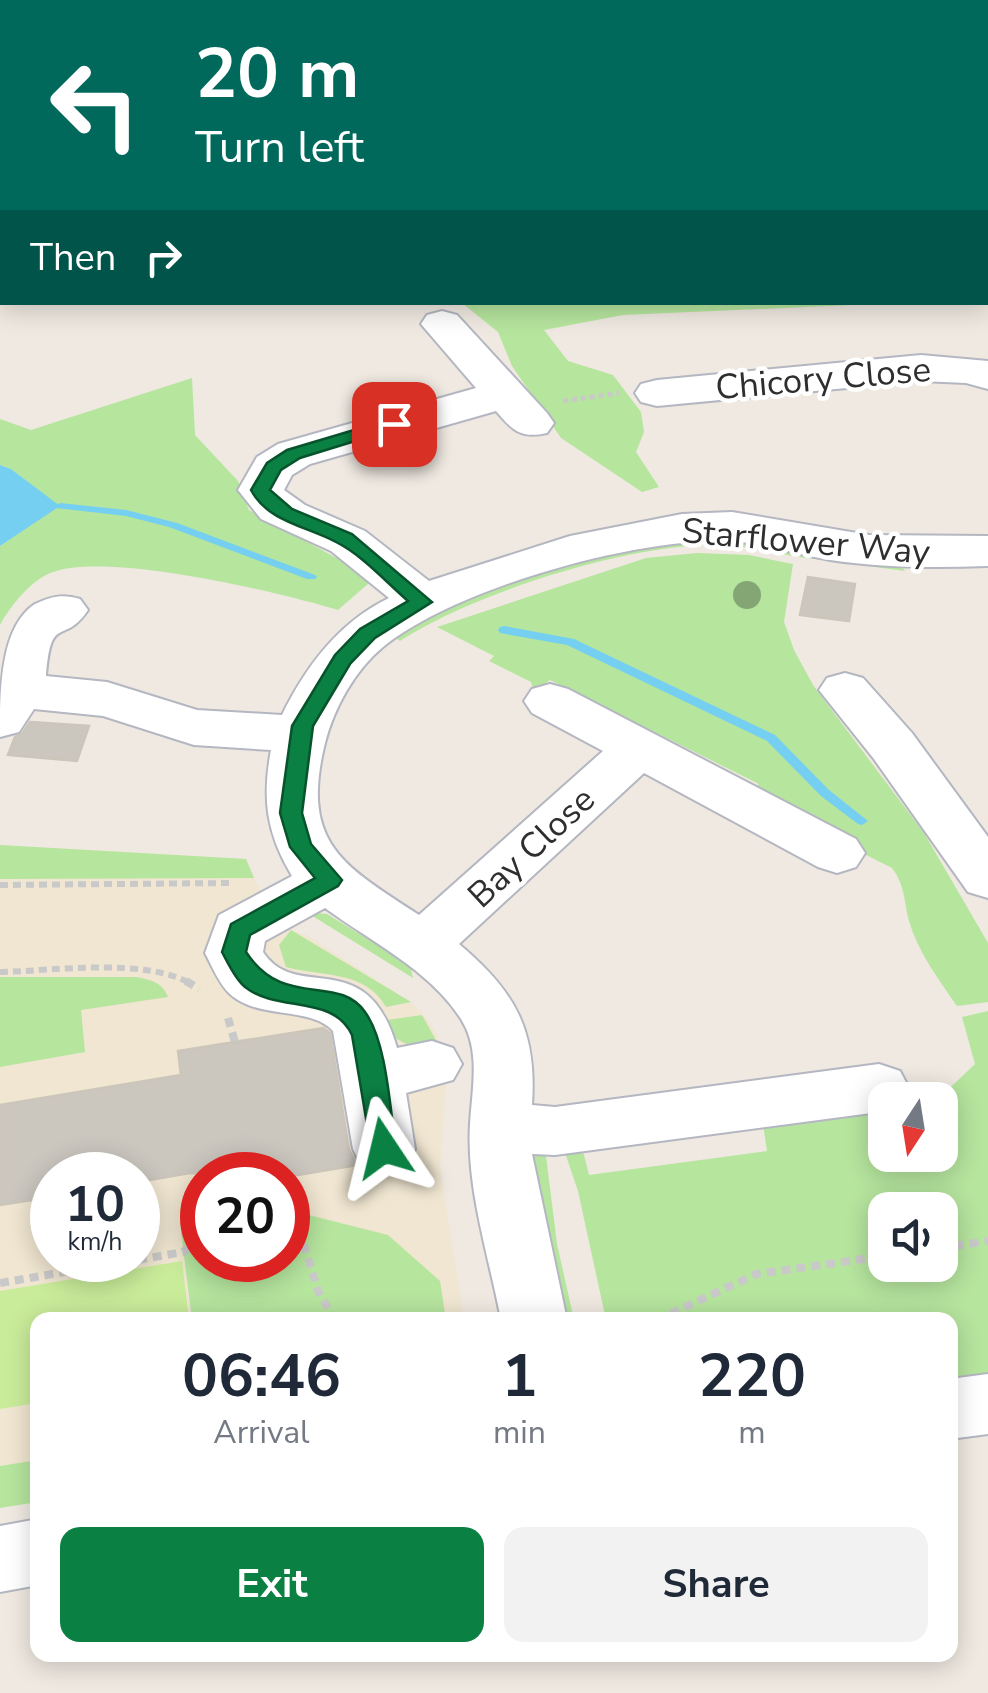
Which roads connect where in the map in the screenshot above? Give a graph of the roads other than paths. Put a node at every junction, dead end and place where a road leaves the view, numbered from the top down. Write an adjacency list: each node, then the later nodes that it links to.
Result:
1 (442, 324): 5 (street)
2 (988, 376): 3 (street, Chicory Close)
3 (656, 392)
4 (988, 551): 5 (street, Starflower Way)
5 (422, 602): 10 (street, Starflower Way)
6 (63, 610): 7 (street)
7 (14, 686): 10 (street)
8 (845, 690): 12 (street)
9 (550, 701): 11 (street)
10 (300, 734): 15 (street, Starflower Way)
11 (639, 748): 13 (street); 16 (street, Bay Close)
12 (964, 806): 14 (street)
13 (837, 853)
14 (986, 875)
15 (330, 880): 16 (street, Starflower Way); 18 (street)
16 (422, 945): 20 (street, Starflower Way)
17 (432, 1064): 18 (street)
18 (370, 1077): 21 (street)
19 (868, 1089): 20 (street)
20 (502, 1128): 22 (street, Starflower Way)
21 (384, 1148)
22 (532, 1312)
23 (988, 1404): 24 (street)
24 (958, 1408)
25 (30, 1553): 26 (street)
26 (0, 1558)

